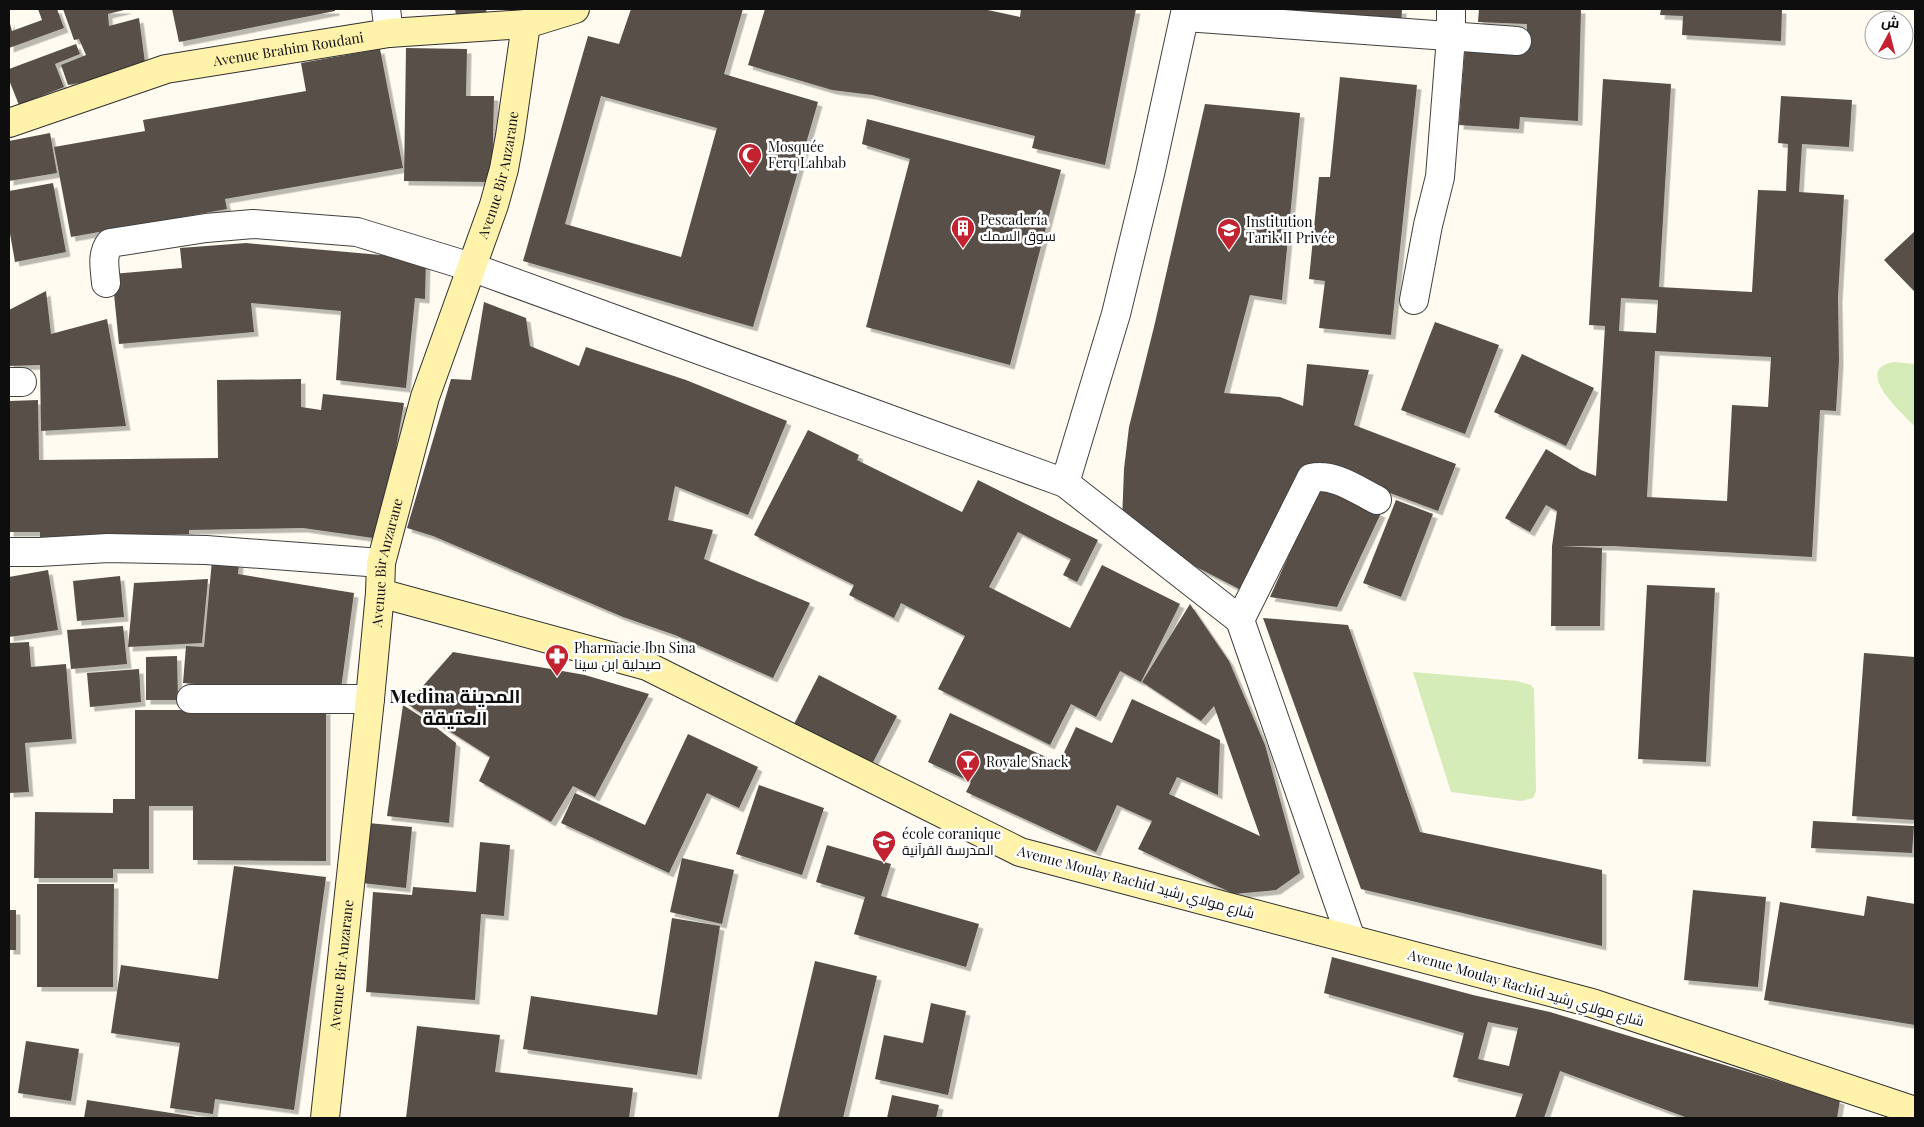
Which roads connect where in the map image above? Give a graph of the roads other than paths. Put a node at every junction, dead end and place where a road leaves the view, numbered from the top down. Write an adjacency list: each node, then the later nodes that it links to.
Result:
1 (575, 9): 5 (street, Avenue Brahim Roudani)
2 (1451, 9): 6 (street)
3 (1186, 13): 6 (street); 12 (street)
4 (387, 21): 5 (street, Avenue Brahim Roudani); 8 (street, Avenue Brahim Roudani)
5 (526, 24): 9 (street, Avenue Bir Anzarane)
6 (1451, 37): 7 (street); 11 (street)
7 (1517, 41)
8 (9, 123)
9 (471, 267): 10 (street); 12 (street); 15 (street, Avenue Bir Anzarane)
10 (106, 283)
11 (1414, 300)
12 (1065, 483): 17 (street)
13 (1378, 500): 17 (street)
14 (9, 552): 15 (street)
15 (380, 563): 16 (street, Avenue Bir Anzarane)
16 (380, 593): 19 (street, Avenue Bir Anzarane); 20 (street, Avenue Moulay Rachid شارع مولاي رشيد)
17 (1240, 620): 20 (street)
18 (191, 699): 19 (street)
19 (370, 699): 22 (street, Avenue Bir Anzarane)
20 (1350, 939): 21 (street, Avenue Moulay Rachid شارع مولاي رشيد)
21 (1915, 1111)
22 (325, 1118)

